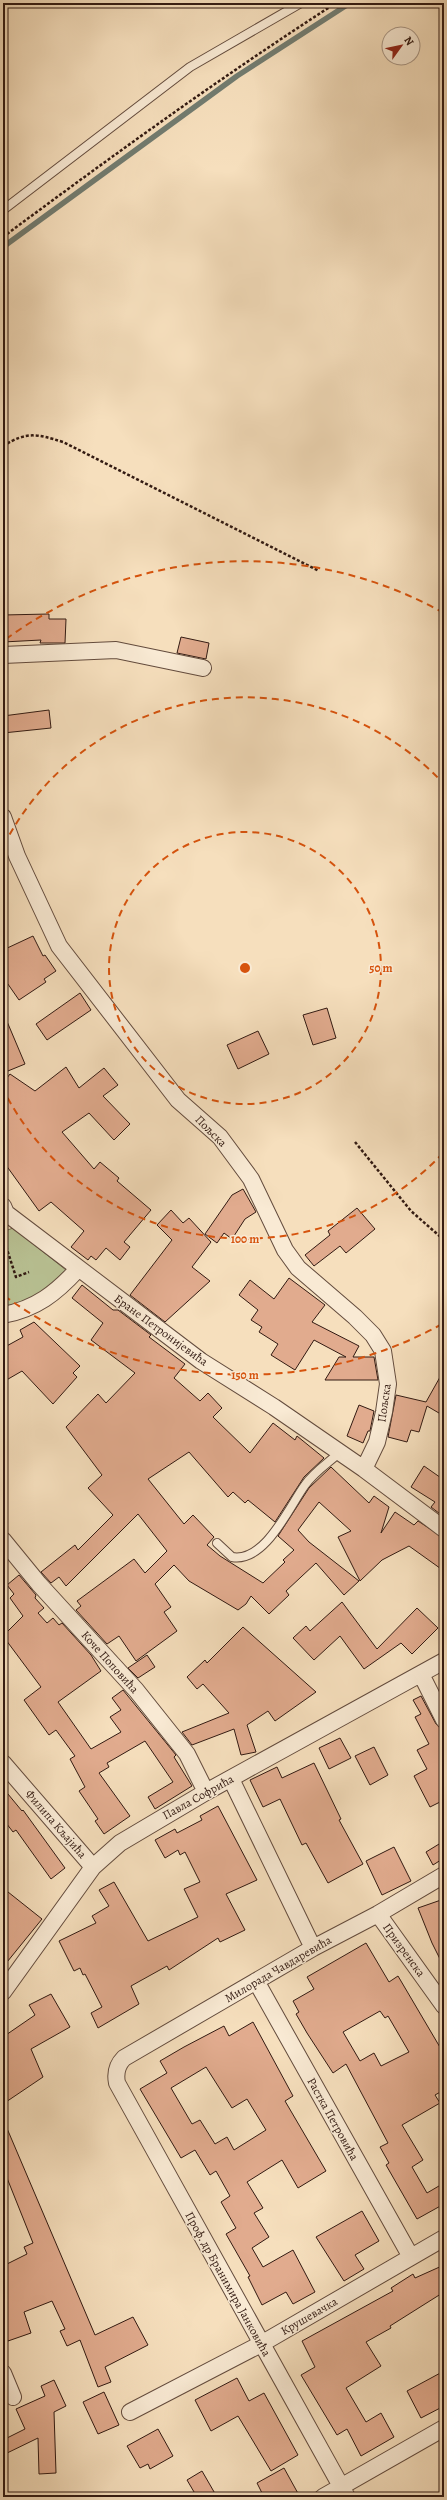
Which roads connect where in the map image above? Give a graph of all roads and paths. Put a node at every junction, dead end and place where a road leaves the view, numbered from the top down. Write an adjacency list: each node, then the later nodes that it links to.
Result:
1 (301, 3): 3 (lane)
2 (336, 3): 4 (path)
3 (3, 210)
4 (3, 237)
5 (3, 446): 6 (path)
6 (319, 571)
7 (3, 655): 8 (street)
8 (203, 668)
9 (3, 817): 18 (street, Пољска)
10 (355, 1142): 13 (path)
11 (4, 1213): 14 (street, Бране Петронијевића)
12 (3, 1237): 15 (path)
13 (444, 1240)
14 (78, 1269): 16 (street); 17 (street, Бране Петронијевића)
15 (29, 1272)
16 (3, 1315)
17 (339, 1453): 18 (street, Бране Петронијевића); 21 (lane)
18 (364, 1469): 19 (street, Бране Петронијевића)
19 (444, 1529)
20 (3, 1540): 27 (street, Коче Поповића)
21 (217, 1543)
22 (444, 1661): 23 (street, Павла Софрића)
23 (421, 1674): 24 (street); 26 (street, Павла Софрића)
24 (444, 1720)
25 (3, 1763): 28 (street, Филипа Кљајића)
26 (231, 1779): 27 (street, Павла Софрића); 31 (street)
27 (206, 1792): 28 (street, Павла Софрића)
28 (93, 1867): 33 (street, Павла Софрића)
29 (444, 1875): 30 (street, Милорада Чавдаревића)
30 (378, 1914): 31 (street, Милорада Чавдаревића); 34 (street, Призренска)
31 (313, 1948): 32 (street, Милорада Чавдаревића)
32 (256, 1981): 35 (street, Милорада Чавдаревића); 37 (street, Растка Петровића)
33 (3, 1992)
34 (444, 2006)
35 (117, 2069): 38 (street, Проф. др Бранимира Јанковића)
36 (444, 2238): 37 (street, Крушевачка)
37 (411, 2257): 38 (street, Крушевачка)
38 (261, 2344): 41 (street, Крушевачка); 43 (street, Проф. др Бранимира Јанковића)
39 (3, 2373): 40 (street)
40 (13, 2397)
41 (130, 2412)
42 (444, 2428): 43 (street)
43 (344, 2492): 44 (street)
44 (323, 2497)

